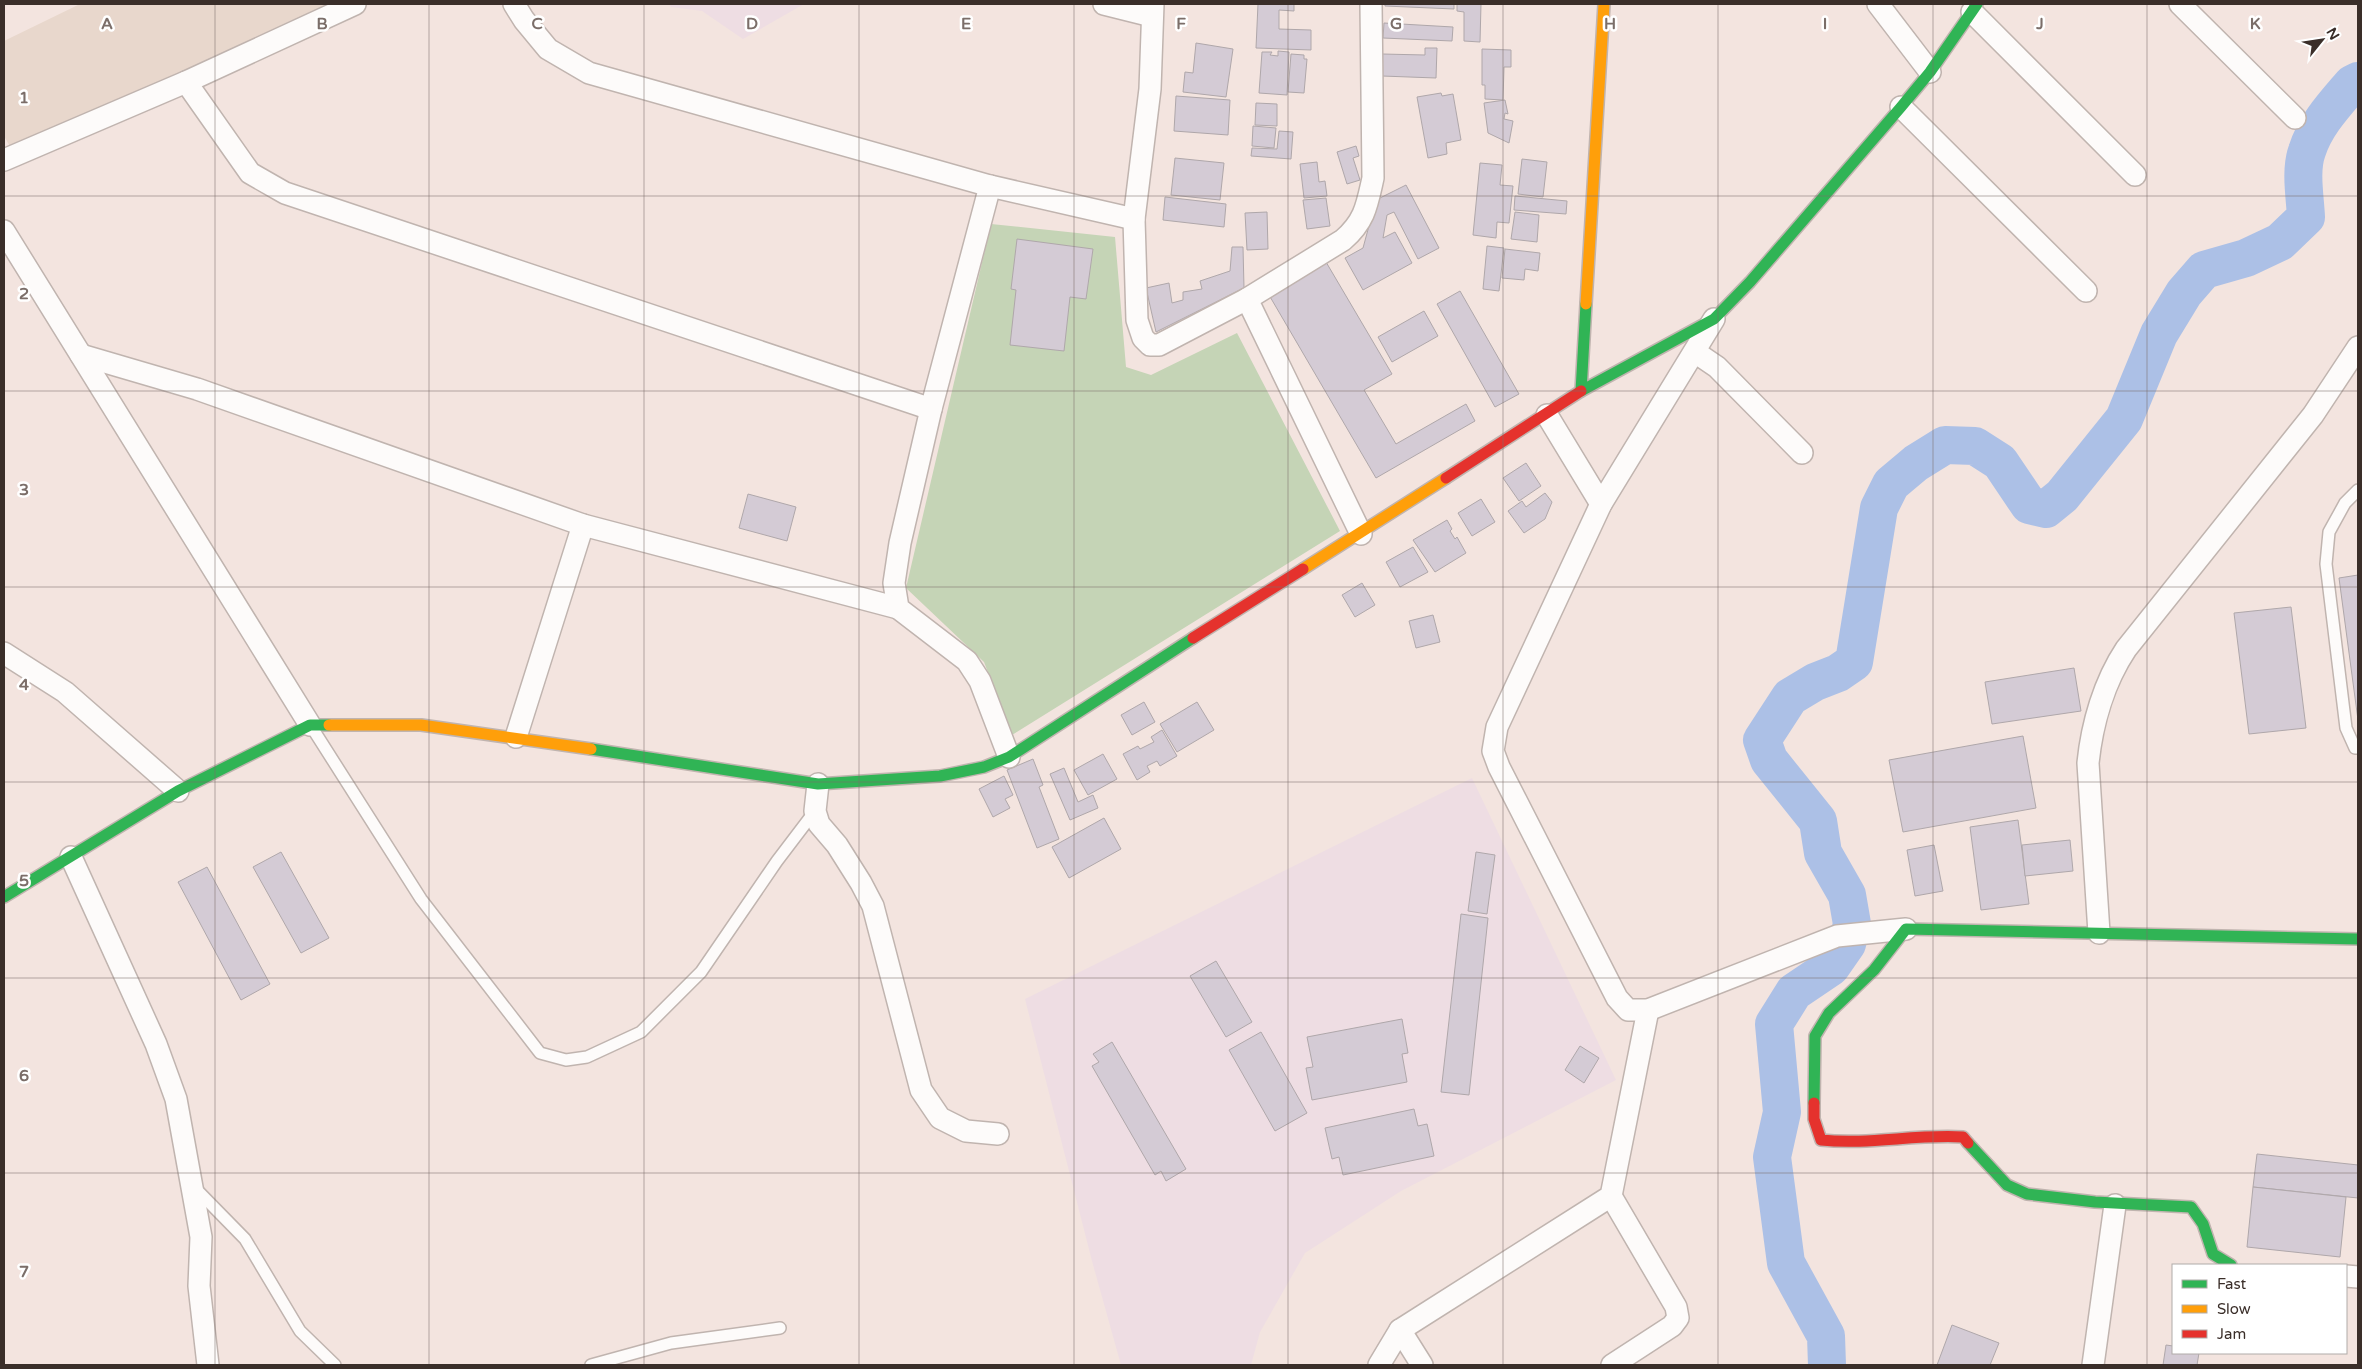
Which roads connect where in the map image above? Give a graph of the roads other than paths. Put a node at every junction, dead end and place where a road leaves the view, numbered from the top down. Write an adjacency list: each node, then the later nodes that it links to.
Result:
1 (356, 4): 11 (street)
2 (514, 4): 16 (street)
3 (1104, 4): 9 (street)
4 (1371, 4): 20 (street)
5 (1604, 4): 25 (street)
6 (1878, 4): 10 (street)
7 (2180, 4): 13 (street)
8 (1975, 8): 10 (street); 15 (street)
9 (1153, 10): 17 (street)
10 (1930, 72): 12 (street)
11 (186, 82): 14 (street); 26 (street)
12 (1901, 107): 19 (street); 21 (street)
13 (2295, 118)
14 (4, 160)
15 (2135, 175)
16 (990, 186): 17 (street); 26 (street)
17 (1134, 219): 20 (street)
18 (4, 231): 24 (street)
19 (2086, 291)
20 (1247, 299): 32 (street)
21 (1714, 319): 23 (street); 25 (street)
22 (2358, 347): 45 (street)
23 (1694, 352): 28 (street); 30 (street)
24 (81, 355): 31 (street); 35 (street)
25 (1581, 391): 27 (street)
26 (931, 409): 33 (street)
27 (1546, 415): 30 (street); 32 (street)
28 (1802, 453)
29 (2358, 490): 37 (lane)
30 (1602, 504): 47 (street)
31 (583, 525): 33 (street); 36 (street)
32 (1361, 534): 38 (street)
33 (898, 608): 38 (street)
34 (4, 653): 40 (street)
35 (310, 725): 36 (street); 40 (street); 41 (lane)
36 (516, 737): 39 (street)
37 (2358, 748)
38 (1009, 757): 39 (street)
39 (818, 784): 41 (street)
40 (178, 791): 42 (street)
41 (815, 812): 48 (street)
42 (71, 857): 43 (street); 49 (street)
43 (4, 897)
44 (1906, 929): 45 (street); 47 (street); 51 (street)
45 (2099, 933): 46 (street)
46 (2358, 938)
47 (1648, 1010): 50 (street)
48 (998, 1134)
49 (190, 1183): 55 (street); 56 (lane)
50 (1611, 1196): 54 (street); 60 (street)
51 (2115, 1206): 52 (street); 61 (street)
52 (2227, 1264)
53 (780, 1328): 57 (lane)
54 (1400, 1330): 58 (street); 59 (street)
55 (208, 1365)
56 (334, 1365)
57 (591, 1365)
58 (1379, 1365)
59 (1422, 1365)
60 (1612, 1365)
61 (2093, 1365)

